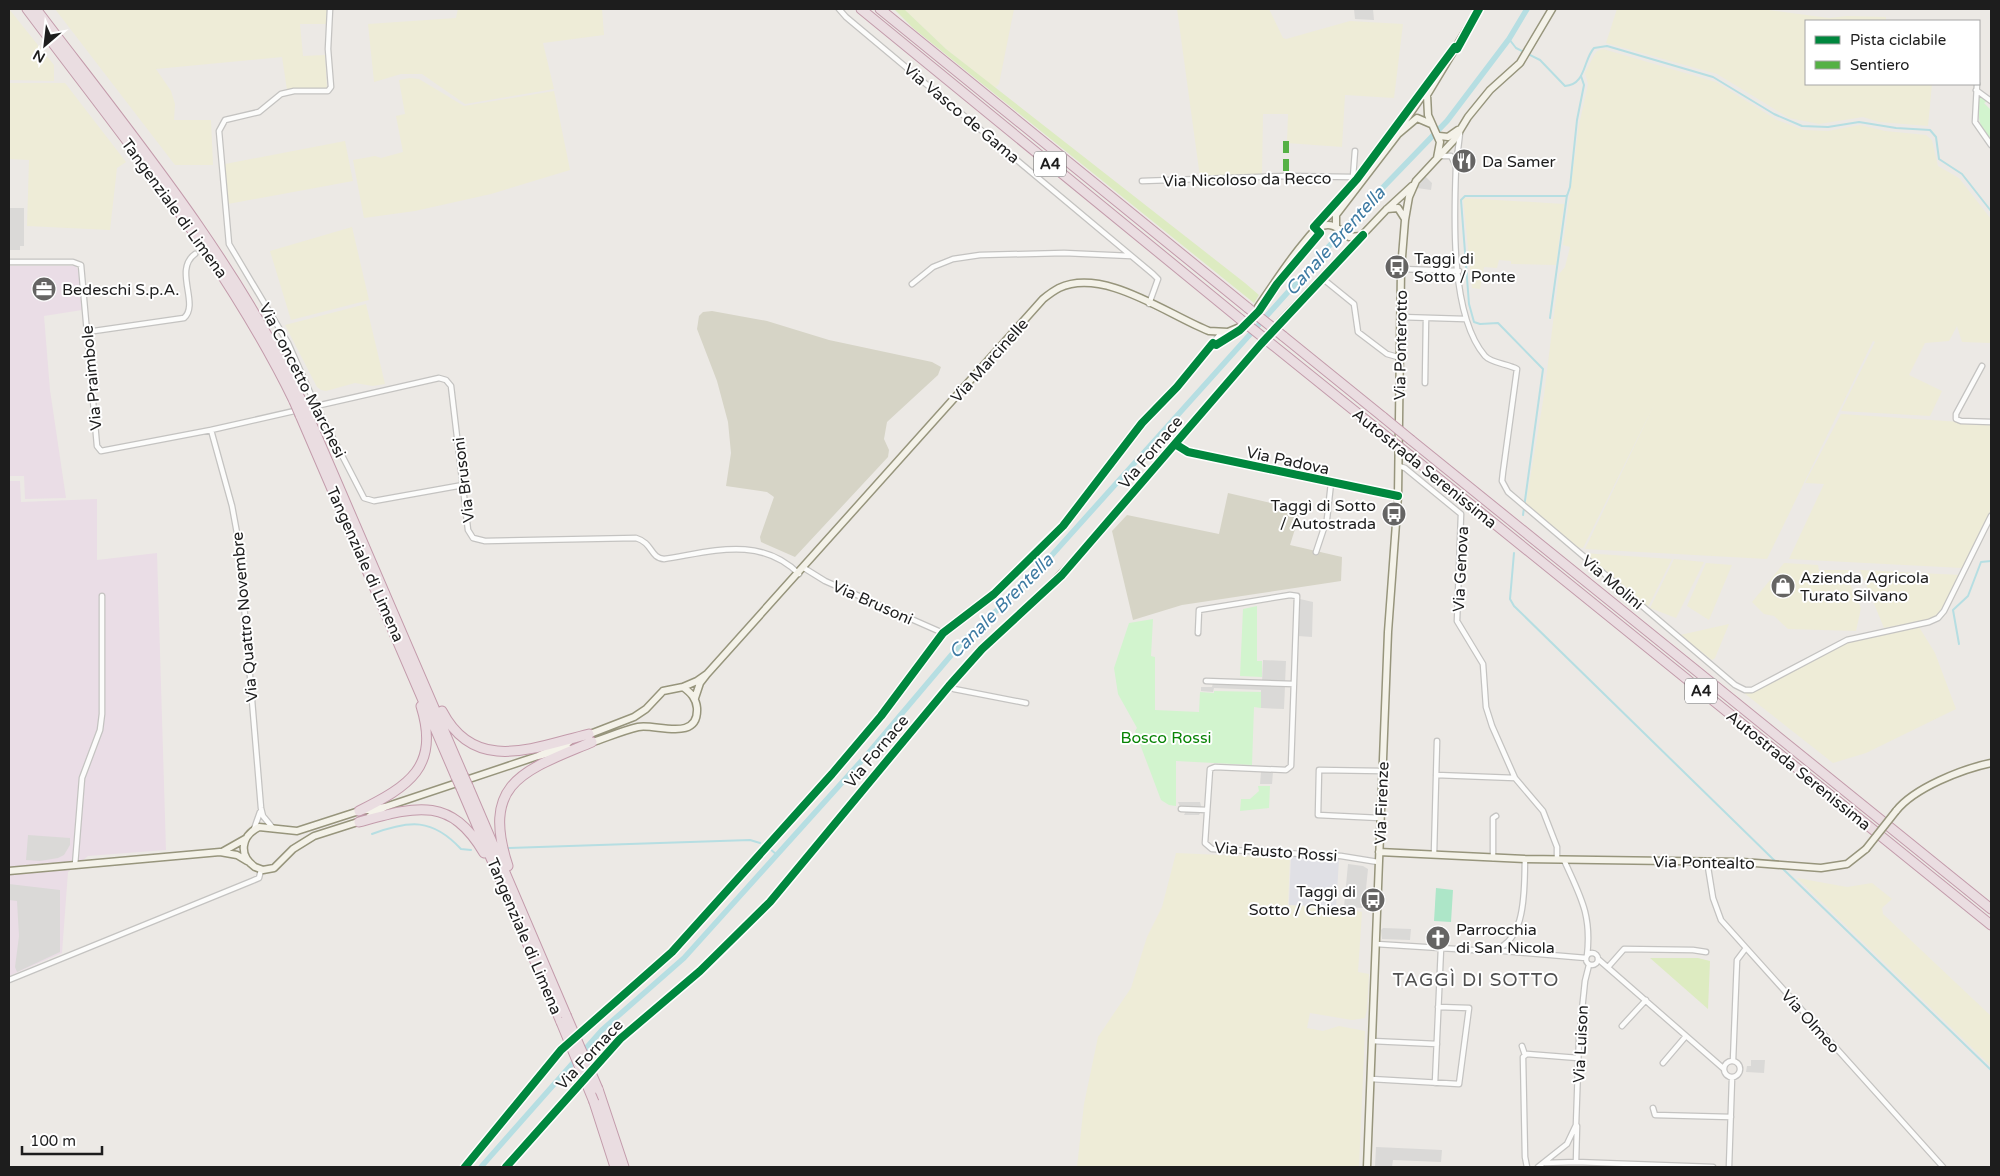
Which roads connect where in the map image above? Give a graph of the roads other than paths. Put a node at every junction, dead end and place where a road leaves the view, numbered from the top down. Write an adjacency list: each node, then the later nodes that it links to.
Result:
1 (27, 9): 55 (highway, Tangenziale di Limena)
2 (36, 9): 55 (highway, Tangenziale di Limena)
3 (330, 9): 63 (street, Via Concetto Marchesi, bridge)
4 (839, 9): 35 (street, Via Vasco de Gama)
5 (861, 9): 47 (highway, Autostrada Serenissima / A4)
6 (880, 9): 111 (highway, Autostrada Serenissima / A4, bridge)
7 (1480, 9): 9 (street)
8 (1552, 9): 14 (street, Via Ponterotto)
9 (1436, 78): 13 (street); 15 (street)
10 (1977, 85): 11 (street)
11 (1976, 90): 12 (street); 17 (street)
12 (1991, 101)
13 (1432, 124): 15 (street); 16 (street)
14 (1461, 128): 16 (street, Via Ponterotto); 19 (street, Via Ponterotto); 21 (street, Via Molini)
15 (1398, 134): 25 (street)
16 (1439, 136): 20 (street)
17 (1991, 145)
18 (1355, 151): 22 (street, Via Nicoloso da Recco)
19 (1440, 157): 20 (street, Via Ponterotto); 21 (street)
20 (1434, 163): 24 (street, Via Ponterotto)
21 (1456, 166): 38 (street, Via Molini)
22 (1353, 177): 23 (street, Via Nicoloso da Recco); 25 (street, Via Nicoloso da Recco)
23 (1142, 181)
24 (1416, 181): 27 (street); 28 (street, Via Ponterotto)
25 (1361, 182): 26 (street)
26 (1347, 200): 29 (street); 30 (street)
27 (1386, 210): 28 (street); 31 (street)
28 (1405, 220): 37 (street, Via Ponterotto)
29 (1337, 227): 30 (street); 32 (street)
30 (1318, 228): 42 (street)
31 (1363, 235): 32 (street); 34 (street)
32 (1348, 237): 34 (street)
33 (195, 254): 48 (street)
34 (1346, 254): 39 (street)
35 (1131, 256): 40 (street); 41 (street, Via Vasco de Gama)
36 (9, 262): 48 (street, Via Praimbole)
37 (1401, 269): 38 (street); 43 (street, Via Ponterotto)
38 (1459, 270): 45 (street, Via Molini)
39 (1322, 278): 46 (street); 52 (street)
40 (912, 284)
41 (1149, 304): 49 (street, Via Marcinelle); 67 (street, Via Marcinelle)
42 (1258, 307)
43 (1400, 317): 44 (street); 52 (street, Via Ponterotto)
44 (1426, 318): 45 (street); 54 (street)
45 (1465, 320): 65 (street, Via Molini)
46 (1280, 322)
47 (1240, 323): 49 (street, Via Marcinelle); 51 (highway, Autostrada Serenissima / A4, bridge)
48 (87, 332): 58 (street, Via Praimbole)
49 (1221, 333): 50 (street)
50 (1213, 343)
51 (1265, 343): 60 (street, Via Fornace); 112 (highway, Autostrada Serenissima / A4, bridge)
52 (1401, 358): 59 (street, Via Ponterotto)
53 (1982, 366): 57 (street)
54 (1424, 383)
55 (297, 400): 56 (highway, Tangenziale di Limena, bridge)
56 (304, 414): 72 (highway, Tangenziale di Limena); 73 (highway, Tangenziale di Limena)
57 (1991, 422)
58 (211, 430): 63 (street, Via Brusoni); 88 (street, Via Quattro Novembre)
59 (1399, 440): 61 (street, Via Firenze)
60 (1175, 444): 62 (street, Via Padova); 77 (street, Via Fornace)
61 (1398, 466): 64 (street, Via Firenze); 87 (street, Via Genova)
62 (1331, 483): 64 (street, Via Padova); 66 (street, Via Padova)
63 (463, 485): 68 (street, Via Brusoni)
64 (1398, 496): 84 (street, Via Firenze)
65 (1991, 516)
66 (1316, 552)
67 (804, 568): 68 (street, Via Marcinelle); 70 (street, Via Brusoni)
68 (799, 574): 74 (street, Via Marcinelle)
69 (102, 596): 108 (street)
70 (943, 633)
71 (1198, 633): 76 (street, Via Fausto Rossi)
72 (407, 643): 81 (highway); 86 (highway, Tangenziale di Limena)
73 (406, 658): 86 (highway, Tangenziale di Limena); 92 (highway)
74 (707, 674): 78 (street); 79 (street)
75 (1206, 681): 76 (street)
76 (1294, 684): 91 (street, Via Fausto Rossi)
77 (948, 686): 80 (street); 149 (street, Via Fornace)
78 (683, 687): 79 (street); 81 (street)
79 (695, 698): 81 (street)
80 (1026, 703)
81 (591, 738): 89 (street); 113 (highway)
82 (1437, 741): 85 (street)
83 (1991, 763): 105 (street, Via Pontealto, bridge)
84 (1382, 771): 94 (street, Via Firenze); 94 (street)
85 (1436, 775): 87 (street); 101 (street)
86 (460, 776): 113 (highway, Tangenziale di Limena, bridge)
87 (1514, 778): 104 (street, Via Genova)
88 (260, 808): 96 (street, Via Quattro Novembre); 97 (street, Via Quattro Novembre)
89 (386, 808): 92 (street); 95 (street)
90 (1181, 809): 91 (street)
91 (1207, 810): 107 (street, Via Fausto Rossi)
92 (359, 811): 96 (street)
93 (1496, 816): 102 (street)
94 (1380, 818): 100 (street, Via Firenze)
95 (359, 822): 109 (street); 113 (highway)
96 (272, 827): 97 (street)
97 (254, 829): 98 (street)
98 (245, 839): 99 (street); 106 (street)
99 (220, 852): 106 (street); 108 (street)
100 (1379, 852): 101 (street, Via Pontealto); 107 (street, Via Firenze)
101 (1434, 854): 102 (street, Via Pontealto)
102 (1493, 858): 103 (street, Via Pontealto)
103 (1525, 859): 104 (street, Via Pontealto); 116 (street)
104 (1561, 859): 105 (street, Via Pontealto); 119 (street)
105 (1707, 861): 117 (street, Via Olmeo)
106 (248, 862): 109 (street)
107 (1378, 862): 114 (street, Via Firenze)
108 (75, 865): 110 (street)
109 (261, 870): 123 (street)
110 (9, 871)
111 (1991, 909)
112 (1991, 925)
113 (525, 928): 126 (highway, Tangenziale di Limena)
114 (1376, 944): 115 (street); 129 (street, Via Firenze)
115 (1441, 948): 116 (street); 125 (street)
116 (1500, 948): 119 (street)
117 (1746, 948): 134 (street); 157 (street, Via Olmeo)
118 (1706, 952): 122 (street)
119 (1587, 957): 120 (street); 121 (street)
120 (1598, 959): 121 (street); 122 (street)
121 (1589, 965): 133 (street, Via Luison)
122 (1609, 966): 124 (street)
123 (9, 980)
124 (1646, 1000): 127 (street); 128 (street)
125 (1438, 1007): 130 (street); 139 (street)
126 (563, 1018): 150 (highway, Tangenziale di Limena, bridge); 151 (highway, Tangenziale di Limena, bridge)
127 (1622, 1026)
128 (1686, 1036): 135 (street); 136 (street)
129 (1372, 1041): 130 (street); 138 (street, Via Firenze)
130 (1436, 1044): 139 (street)
131 (1522, 1046): 132 (street)
132 (1525, 1055): 133 (street); 153 (street)
133 (1578, 1058): 142 (street, Via Luison)
134 (1733, 1061): 136 (street); 137 (street)
135 (1663, 1063)
136 (1724, 1069): 137 (street)
137 (1732, 1078): 141 (street)
138 (1371, 1080): 139 (street); 152 (street, Via Firenze)
139 (1435, 1082)
140 (1653, 1108): 141 (street)
141 (1731, 1117): 156 (street)
142 (1576, 1125): 143 (street, Via Luison); 144 (street, Via Luison)
143 (1570, 1141): 144 (street); 145 (street, Via Luison)
144 (1577, 1153): 147 (street, Via Luison)
145 (1556, 1154): 146 (street); 148 (street, Via Luison)
146 (1563, 1162): 147 (street); 148 (street)
147 (1576, 1162): 155 (street)
148 (1544, 1163): 154 (street, Via Luison)
149 (506, 1167)
150 (615, 1167)
151 (624, 1167)
152 (1367, 1167)
153 (1527, 1167)
154 (1538, 1167)
155 (1713, 1167)
156 (1729, 1167)
157 (1943, 1167)

